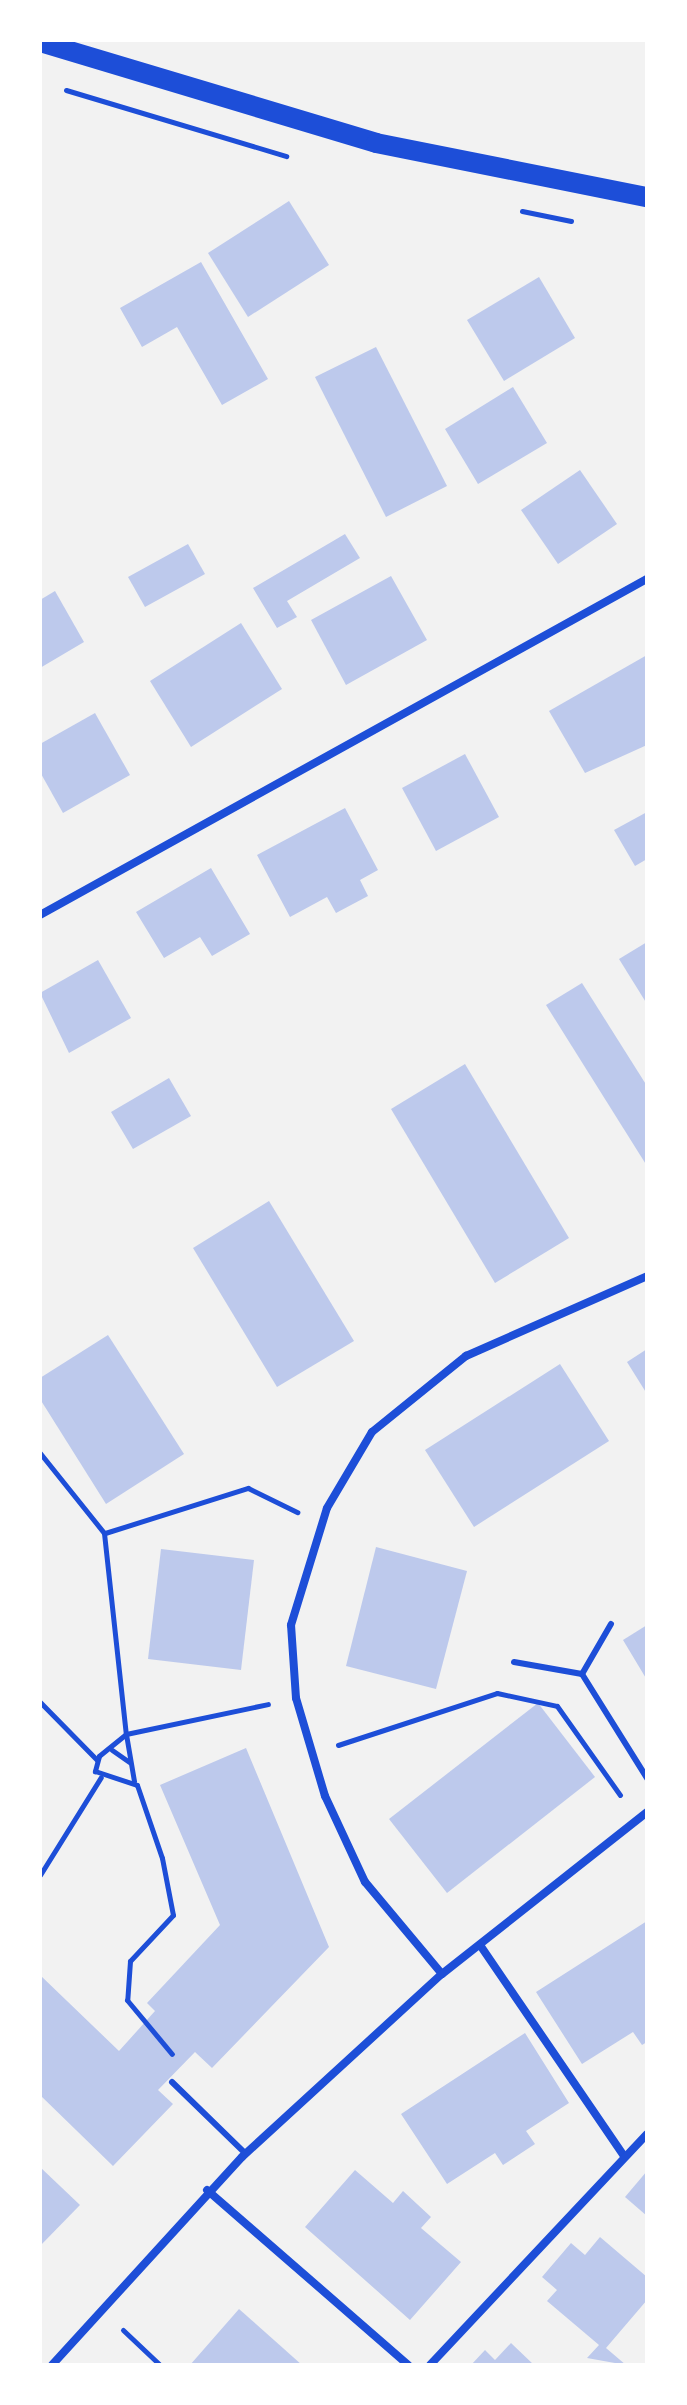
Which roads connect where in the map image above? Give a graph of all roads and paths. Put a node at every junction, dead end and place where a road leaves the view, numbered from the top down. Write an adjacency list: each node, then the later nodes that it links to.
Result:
1 (40, 42): 2 (main road)
2 (647, 197)
3 (647, 579): 4 (street)
4 (40, 915)
5 (647, 1276): 7 (street)
6 (40, 1453): 8 (path)
7 (320, 1530): 8 (path); 12 (street)
8 (104, 1533): 14 (path)
9 (611, 1624): 11 (lane)
10 (514, 1662): 11 (lane)
11 (582, 1674): 22 (lane)
12 (296, 1698): 14 (path); 16 (street)
13 (40, 1702): 17 (path)
14 (126, 1734): 15 (path); 18 (path)
15 (111, 1750): 17 (path); 18 (path)
16 (310, 1754): 25 (path); 28 (street)
17 (97, 1760): 20 (path)
18 (129, 1762): 19 (path)
19 (130, 1771): 21 (path); 23 (path)
20 (101, 1777): 21 (path); 26 (path)
21 (124, 1777): 23 (path)
22 (647, 1778)
23 (137, 1785): 29 (path)
24 (647, 1812): 25 (street)
25 (638, 1818): 27 (street)
26 (40, 1875)
27 (480, 1945): 28 (street); 33 (street)
28 (442, 1974): 32 (street)
29 (139, 2017)
30 (172, 2082): 32 (lane)
31 (647, 2134): 33 (street)
32 (246, 2154): 34 (street)
33 (623, 2155): 39 (street)
34 (207, 2190): 35 (street); 38 (street)
35 (99, 2309): 36 (street); 37 (path)
36 (52, 2365)
37 (160, 2365)
38 (408, 2365)
39 (430, 2365)

